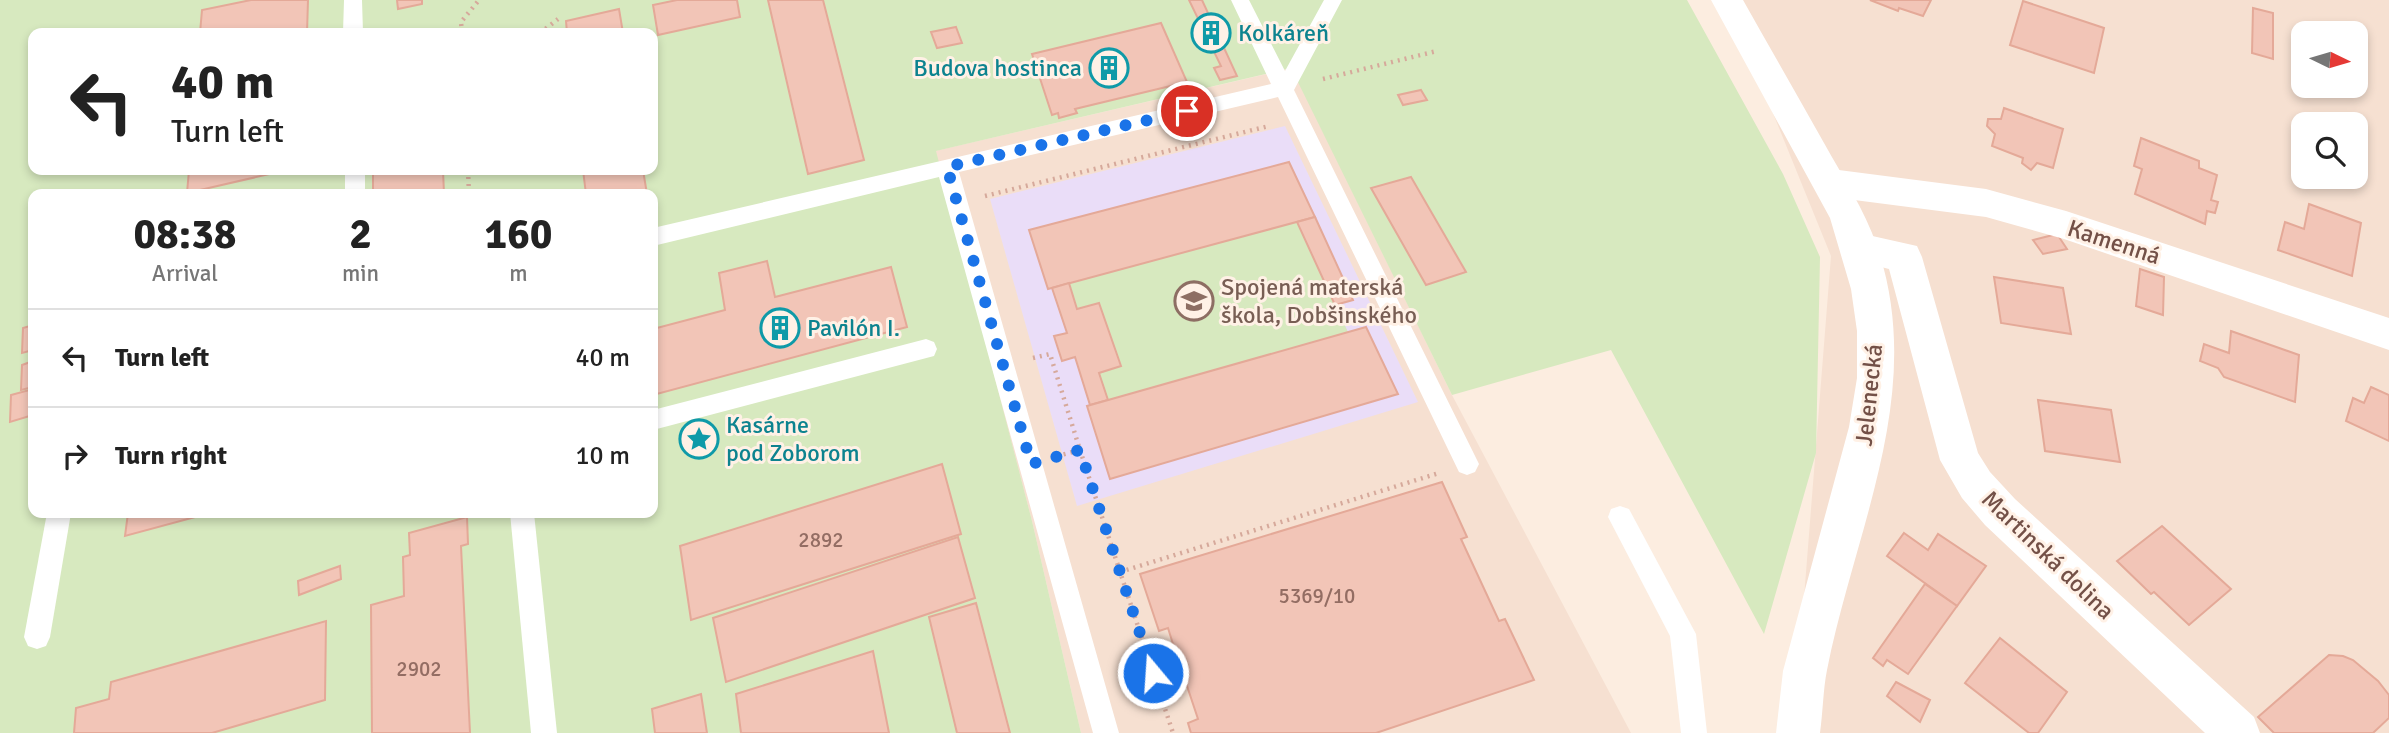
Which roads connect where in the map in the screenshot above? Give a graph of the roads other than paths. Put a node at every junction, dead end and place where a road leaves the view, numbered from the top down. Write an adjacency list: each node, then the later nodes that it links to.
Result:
1 (353, 0): 5 (lane)
2 (1240, 0): 6 (lane)
3 (1334, 0): 6 (lane)
4 (1727, 0): 8 (street, Jelenecká)
5 (354, 28)
6 (1285, 88): 7 (lane); 14 (lane)
7 (947, 167): 9 (lane); 20 (lane)
8 (1831, 183): 10 (street, Jelenecká); 11 (street, Kamenná)
9 (658, 236)
10 (1859, 248): 22 (street, Jelenecká); 23 (street, Martinská dolina)
11 (2389, 334)
12 (926, 349): 13 (lane)
13 (658, 419)
14 (1467, 464)
15 (1620, 517): 21 (lane)
16 (58, 518): 18 (lane)
17 (522, 518): 19 (lane)
18 (37, 637)
19 (544, 733)
20 (1106, 733)
21 (1694, 733)
22 (1798, 733)
23 (2238, 733)

